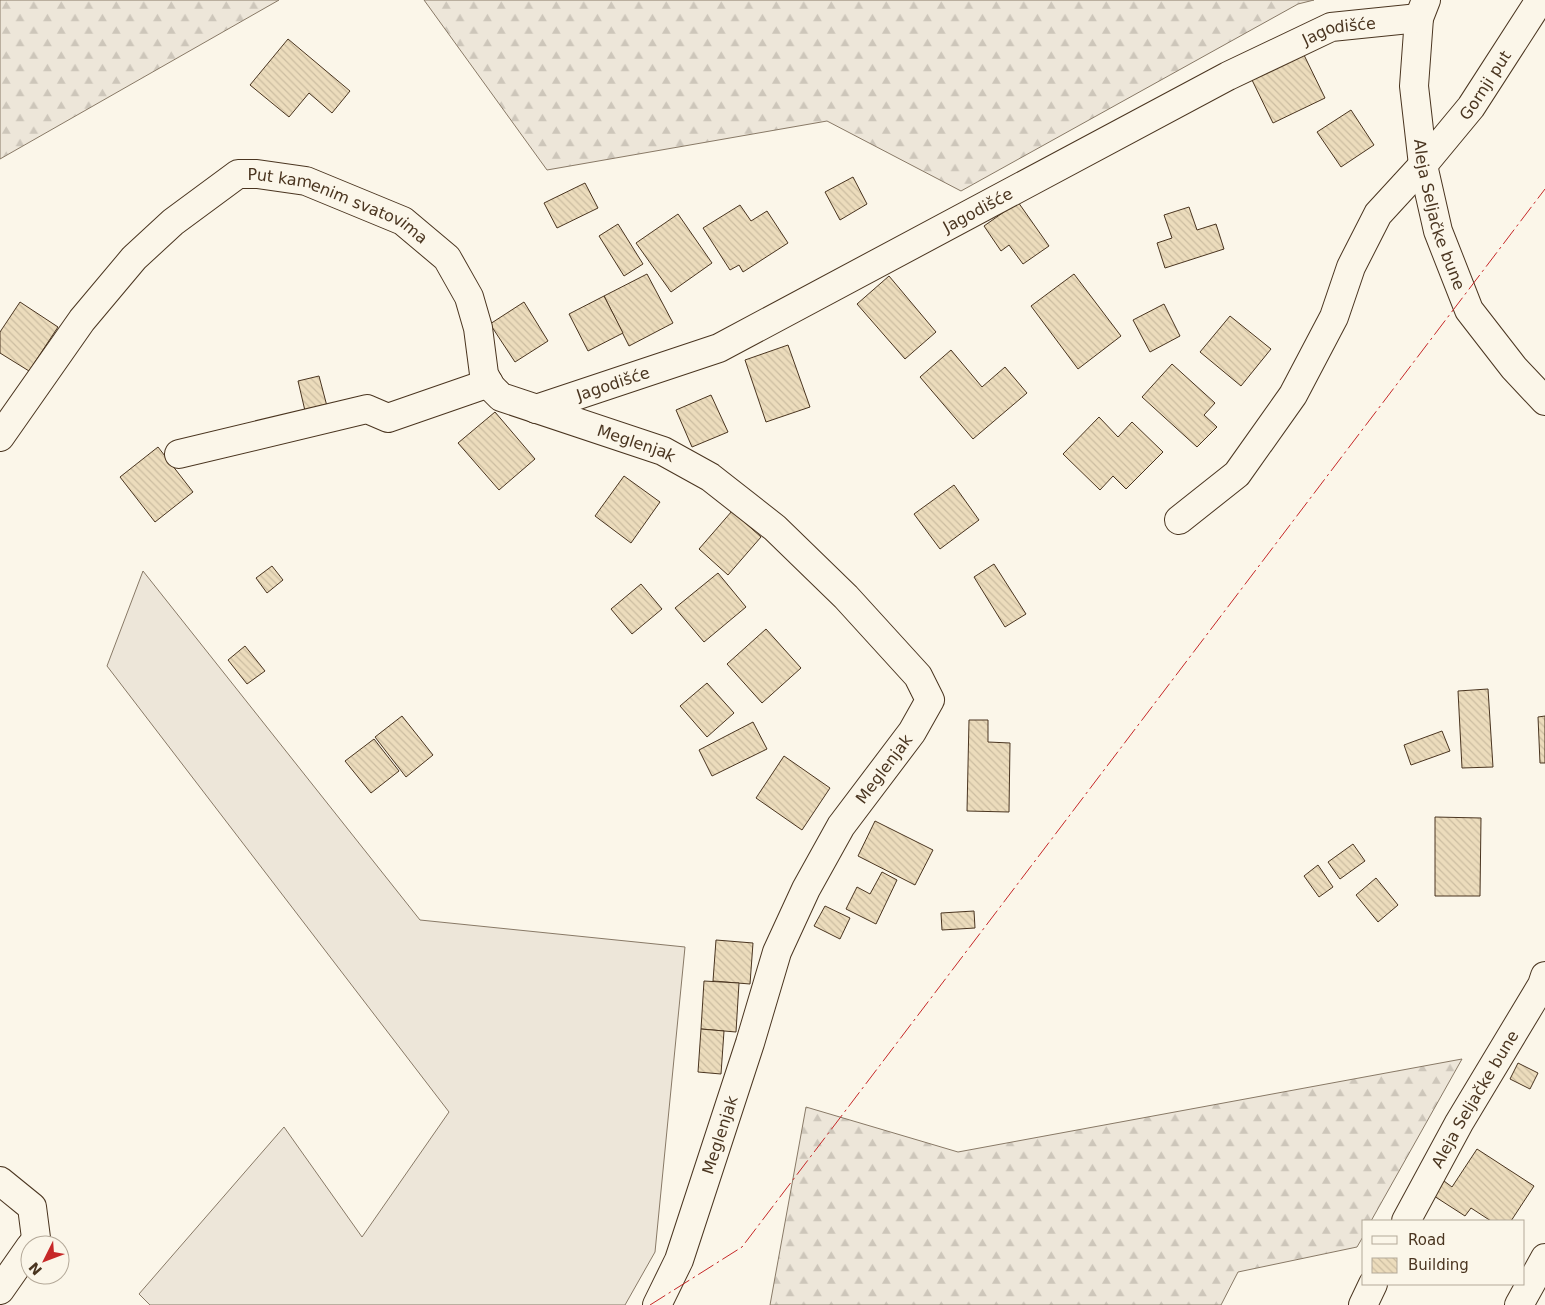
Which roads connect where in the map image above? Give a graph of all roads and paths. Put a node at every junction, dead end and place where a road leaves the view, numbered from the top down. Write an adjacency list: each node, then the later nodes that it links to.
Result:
1 (1540, 0): 3 (street, Gornji put)
2 (1423, 9): 3 (street, Aleja Seljačke bune); 6 (street, Jagodišće)
3 (1423, 165): 5 (street, Aleja Seljačke bune); 9 (street, Gornji put)
4 (489, 383): 6 (street); 7 (street, Put kamenim svatovima); 8 (street)
5 (1545, 401)
6 (536, 409): 18 (street, Meglenjak)
7 (0, 437)
8 (179, 454)
9 (1179, 520)
10 (1545, 976): 12 (street, Aleja Seljačke bune)
11 (0, 1181): 13 (street)
12 (1407, 1220)
13 (36, 1235)
14 (1545, 1258): 20 (street)
15 (20, 1262): 17 (street)
16 (1373, 1285): 19 (street)
17 (0, 1290)
18 (657, 1305)
19 (1363, 1305)
20 (1519, 1305)

